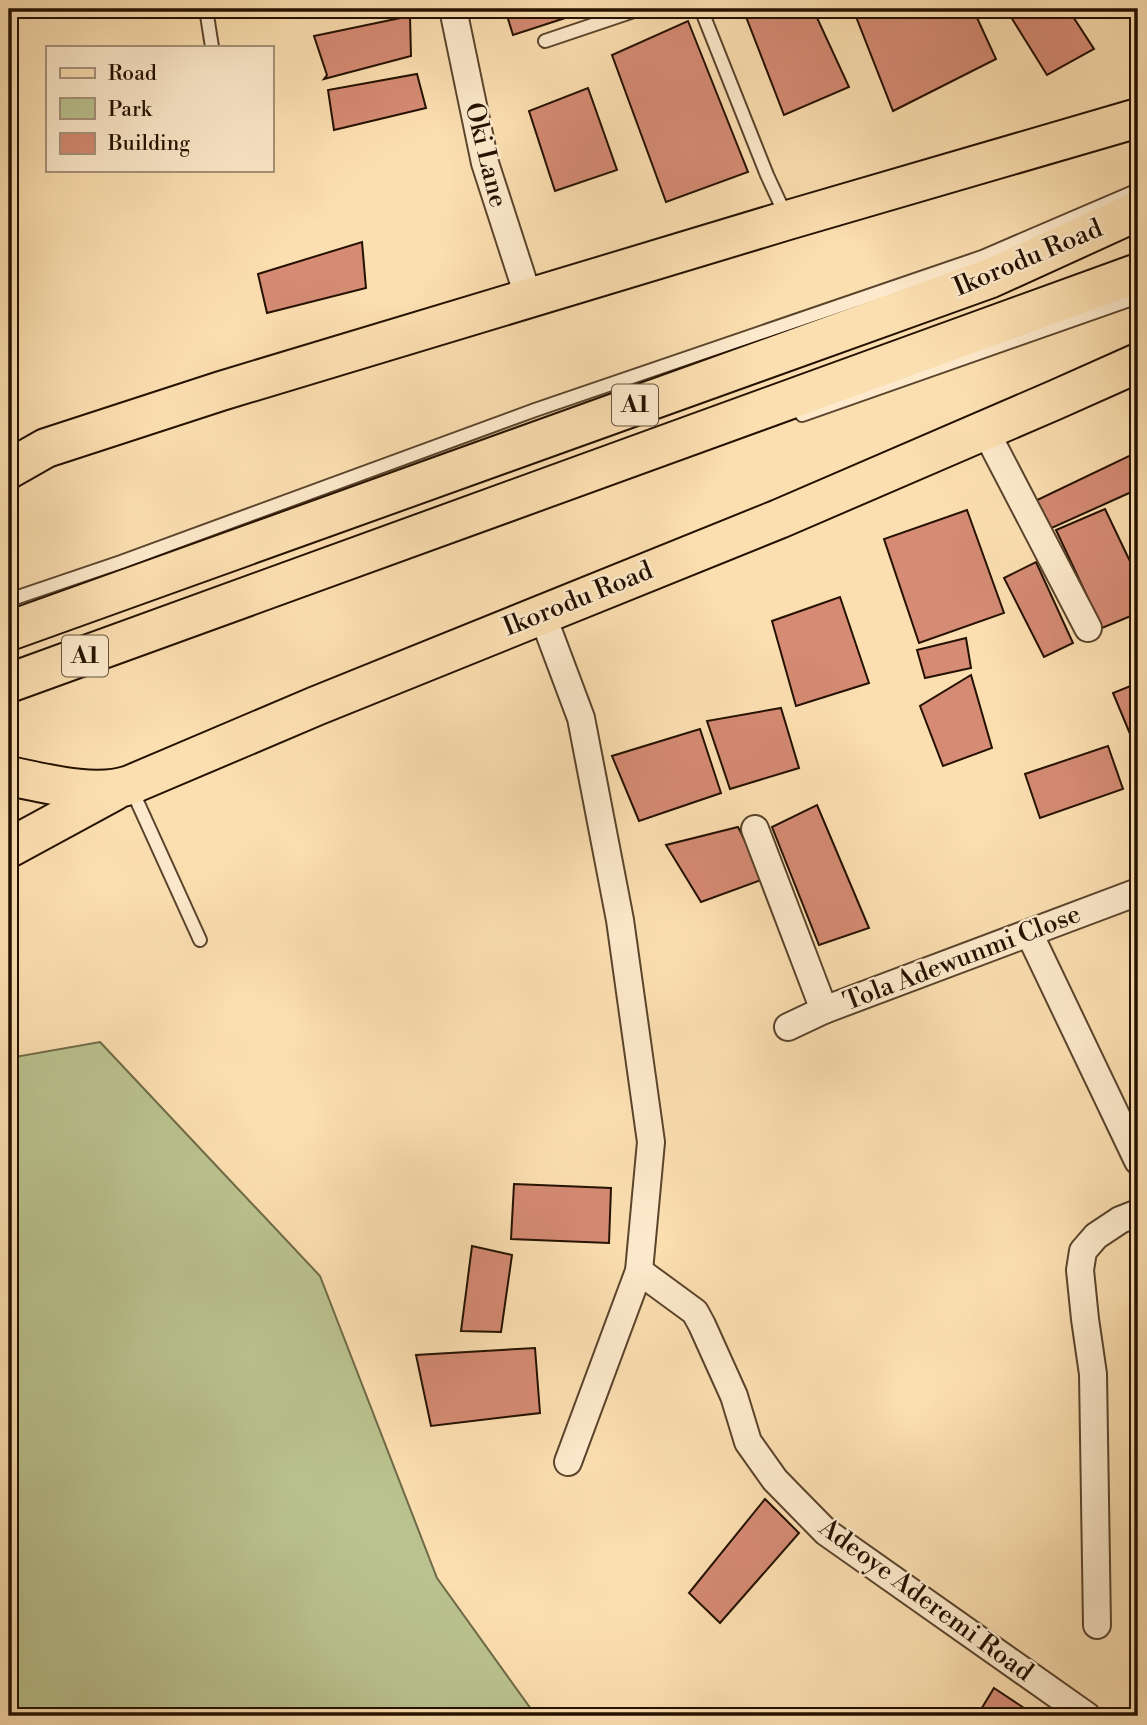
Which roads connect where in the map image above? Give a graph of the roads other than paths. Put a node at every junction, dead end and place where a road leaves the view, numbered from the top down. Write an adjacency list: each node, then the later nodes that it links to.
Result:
1 (206, 9): 6 (lane)
2 (453, 9): 13 (street, Oki Lane)
3 (640, 9): 5 (lane)
4 (701, 9): 10 (lane)
5 (545, 41)
6 (212, 46)
7 (1138, 118): 10 (main road)
8 (1138, 190): 18 (lane)
9 (1138, 211): 18 (main road, Ikorodu Road / A1)
10 (788, 220): 13 (main road)
11 (1138, 273): 23 (main road, Ikorodu Road / A1)
12 (1138, 297): 15 (lane)
13 (529, 299): 17 (main road)
14 (1138, 363): 16 (main road, Ikorodu Road)
15 (785, 421)
16 (985, 430): 20 (main road, Ikorodu Road); 21 (street)
17 (9, 468)
18 (125, 575): 19 (lane); 22 (main road, Ikorodu Road / A1)
19 (9, 600)
20 (542, 614): 25 (main road, Ikorodu Road); 35 (street)
21 (1088, 628)
22 (9, 631)
23 (9, 683)
24 (9, 776): 25 (main road, Ikorodu Road)
25 (124, 787): 27 (main road); 30 (lane)
26 (755, 829): 31 (street)
27 (9, 848)
28 (1138, 892): 29 (street, Tola Adewunmi Close)
29 (1029, 933): 31 (street, Tola Adewunmi Close); 33 (street)
30 (200, 940)
31 (824, 1010): 32 (street, Tola Adewunmi Close)
32 (788, 1027)
33 (1138, 1161)
34 (1138, 1213): 37 (street)
35 (639, 1271): 36 (street); 38 (street, Adeoye Aderemi Road)
36 (568, 1462)
37 (1097, 1625)
38 (1087, 1716)

